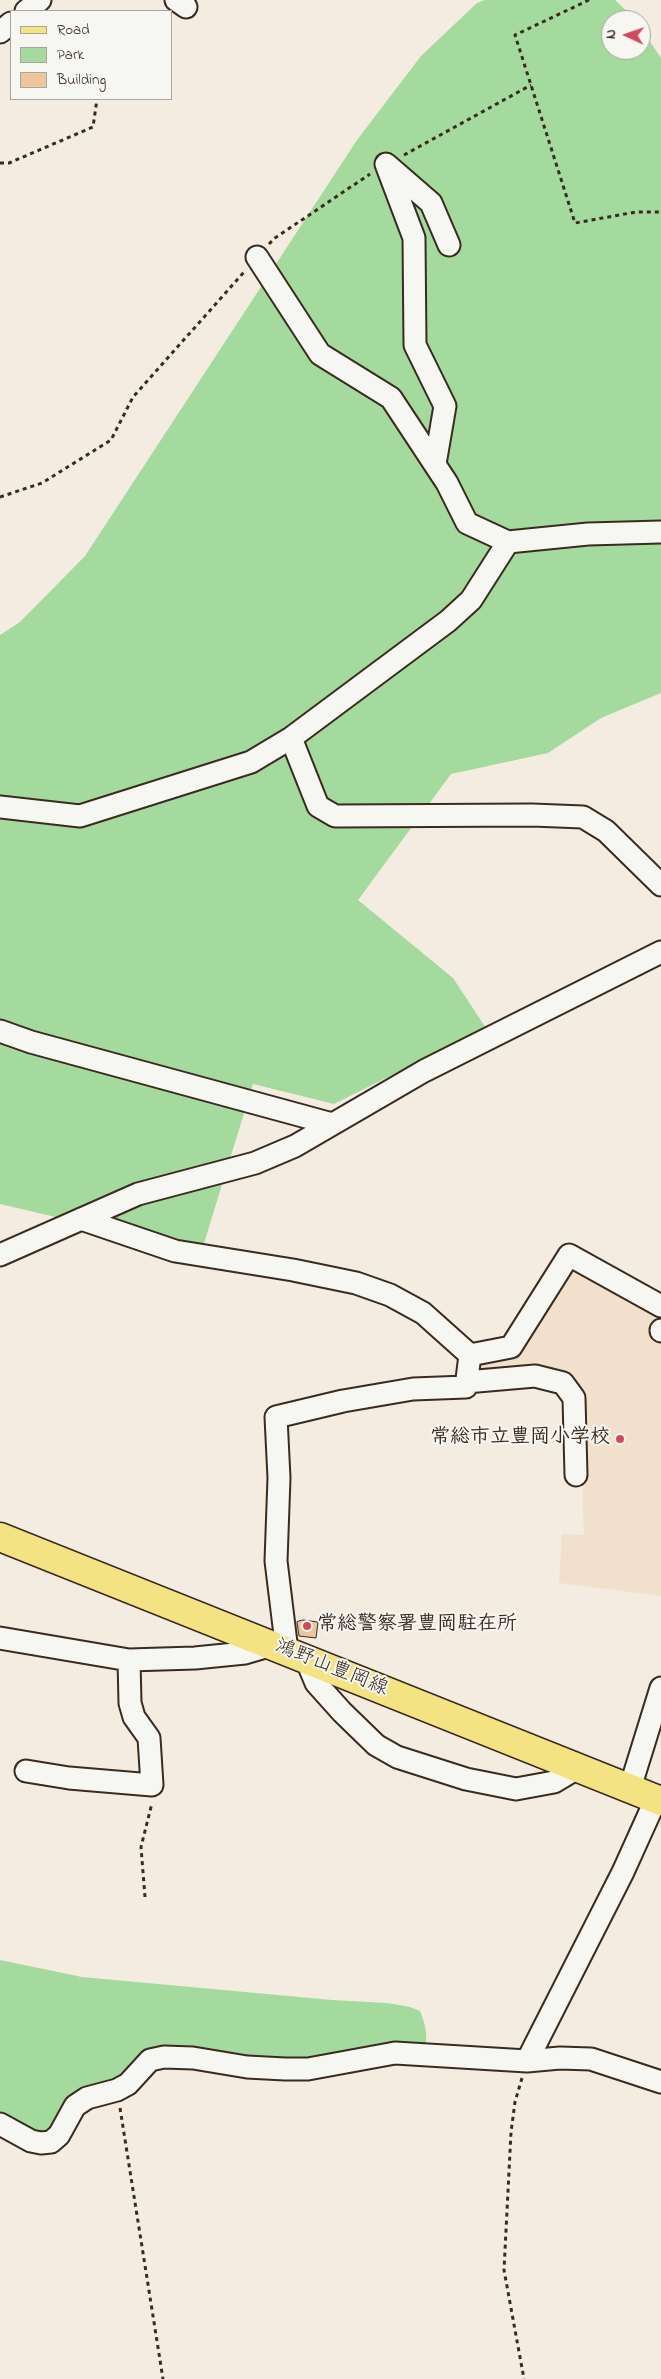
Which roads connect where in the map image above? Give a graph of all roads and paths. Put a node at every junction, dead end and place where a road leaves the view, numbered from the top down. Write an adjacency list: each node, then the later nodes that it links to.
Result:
1 (40, 0): 3 (street)
2 (589, 0): 8 (path)
3 (27, 10)
4 (10, 24): 5 (street)
5 (0, 32)
6 (97, 100): 7 (path)
7 (0, 163)
8 (661, 212)
9 (449, 245): 11 (street)
10 (257, 257): 11 (street)
11 (435, 464): 13 (street)
12 (661, 532): 13 (street)
13 (508, 542): 14 (street)
14 (290, 738): 15 (street); 16 (street)
15 (0, 807)
16 (661, 885)
17 (661, 952): 19 (street)
18 (0, 1031): 19 (street)
19 (332, 1124): 20 (street)
20 (81, 1219): 21 (street); 23 (street)
21 (0, 1255)
22 (661, 1306): 23 (street)
23 (470, 1355): 24 (street)
24 (466, 1382): 25 (street); 28 (street)
25 (576, 1475)
26 (0, 1537): 28 (main road, 鴻野山豊岡線)
27 (0, 1638): 29 (street)
28 (288, 1652): 29 (street); 31 (main road, 鴻野山豊岡線); 31 (street)
29 (129, 1660): 33 (street)
30 (661, 1688): 34 (street)
31 (579, 1767): 34 (main road, 鴻野山豊岡線)
32 (26, 1771): 33 (street)
33 (152, 1785): 36 (path)
34 (630, 1788): 35 (main road, 鴻野山豊岡線)
35 (659, 1800): 37 (street)
36 (145, 1897)
37 (527, 2061): 38 (street); 39 (street); 42 (path)
38 (661, 2082)
39 (117, 2090): 40 (street); 41 (path)
40 (0, 2124)
41 (162, 2379)
42 (524, 2379)

